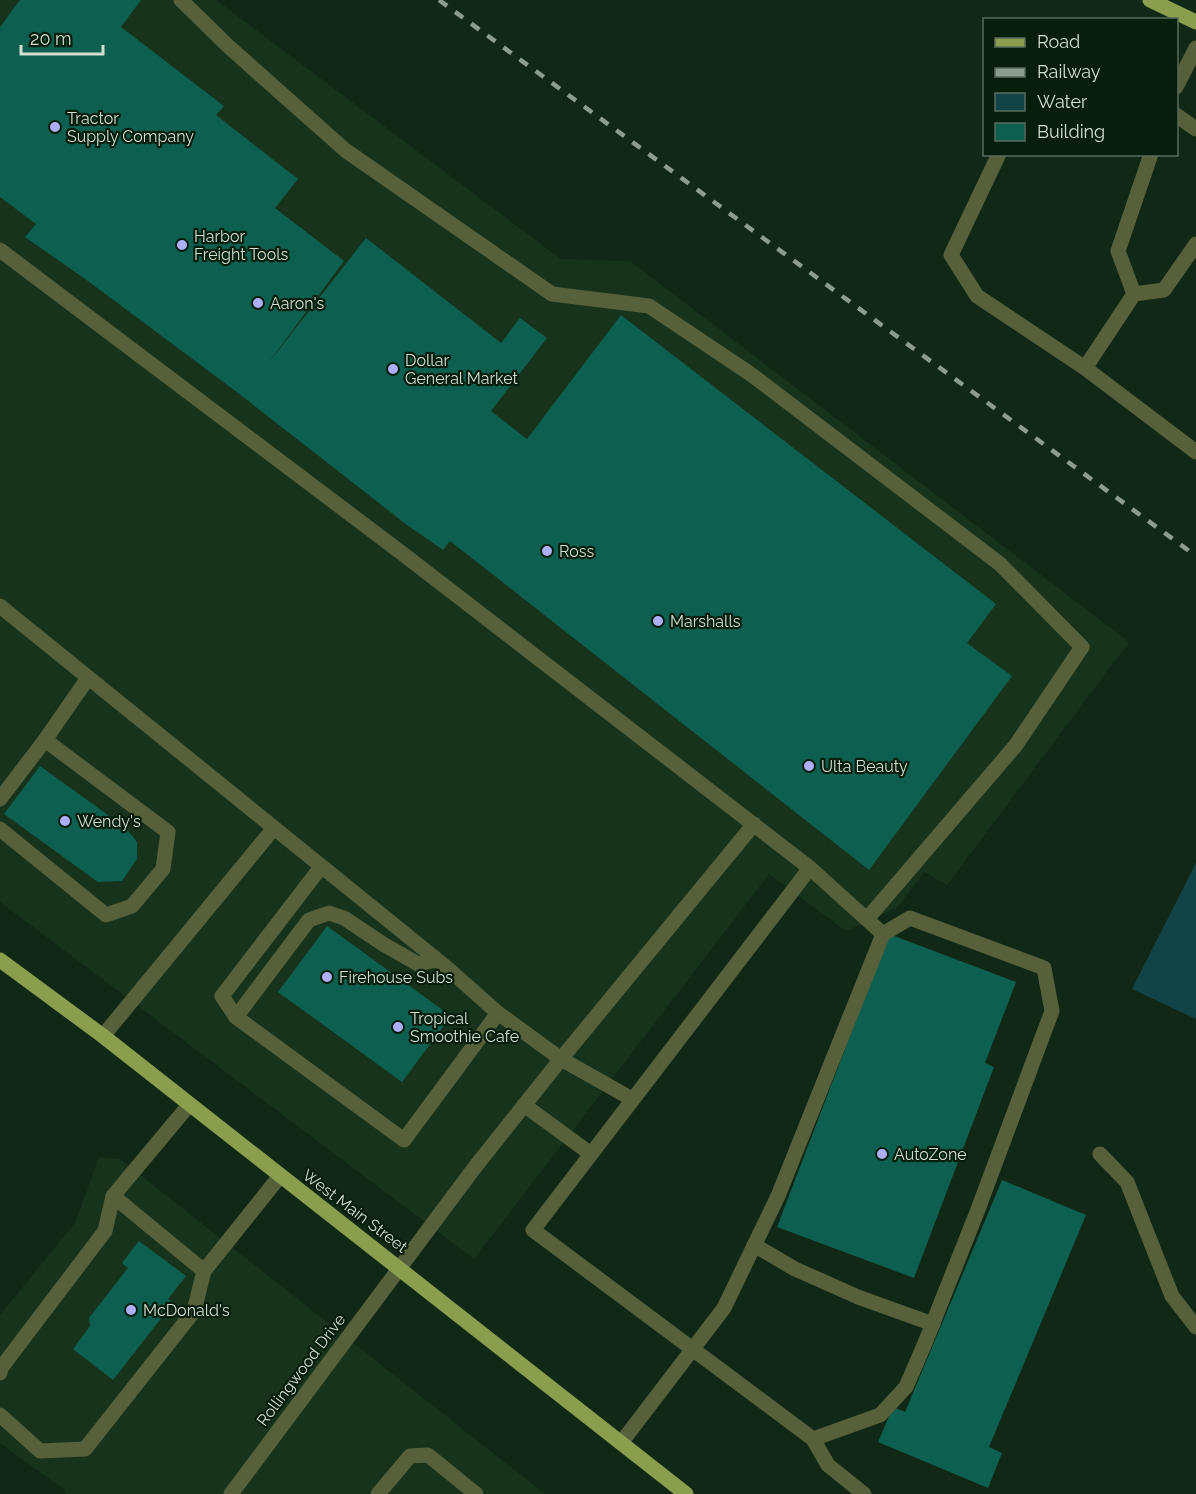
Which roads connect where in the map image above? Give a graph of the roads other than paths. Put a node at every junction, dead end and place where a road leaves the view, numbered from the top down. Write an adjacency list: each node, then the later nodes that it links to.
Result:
1 (181, 0): 24 (street)
2 (1150, 0): 3 (main road)
3 (1196, 22)
4 (1196, 48): 5 (street)
5 (1178, 83)
6 (1178, 116): 7 (street)
7 (1196, 129)
8 (998, 156): 13 (street)
9 (1150, 156): 12 (street)
10 (1196, 244): 12 (street)
11 (0, 250): 19 (street)
12 (1134, 294): 13 (street)
13 (1085, 368): 14 (street)
14 (1196, 452)
15 (0, 606): 16 (street)
16 (88, 678): 17 (street); 20 (street)
17 (45, 740): 18 (street); 21 (street)
18 (0, 799)
19 (754, 824): 23 (street); 31 (street, Rollingwood Drive)
20 (274, 828): 22 (street); 30 (street)
21 (0, 829)
22 (321, 867): 27 (street); 29 (street)
23 (810, 868): 24 (street); 32 (street)
24 (867, 919): 25 (street)
25 (883, 934): 39 (street); 42 (street)
26 (0, 960): 30 (main road, West Main Street)
27 (436, 960): 28 (street); 29 (street)
28 (498, 1012): 29 (street); 31 (street)
29 (236, 1017)
30 (103, 1036): 33 (main road, West Main Street)
31 (561, 1059): 32 (street); 34 (street, Rollingwood Drive)
32 (632, 1099): 35 (street)
33 (189, 1105): 37 (main road, West Main Street); 38 (street)
34 (524, 1105): 35 (street); 40 (street, Rollingwood Drive)
35 (591, 1154): 44 (street)
36 (1100, 1154): 43 (street)
37 (280, 1176): 40 (main road, West Main Street); 41 (street)
38 (113, 1196): 41 (street); 45 (street)
39 (754, 1245): 42 (street); 44 (street)
40 (399, 1267): 48 (main road, West Main Street); 49 (street, Rollingwood Drive)
41 (204, 1271): 46 (street)
42 (933, 1324): 47 (street)
43 (1196, 1327)
44 (693, 1349): 47 (street); 48 (street)
45 (0, 1373)
46 (0, 1415)
47 (813, 1439): 53 (street)
48 (621, 1443): 52 (main road, West Main Street)
49 (231, 1494)
50 (378, 1494): 51 (street)
51 (476, 1494)
52 (686, 1494)
53 (864, 1494)

